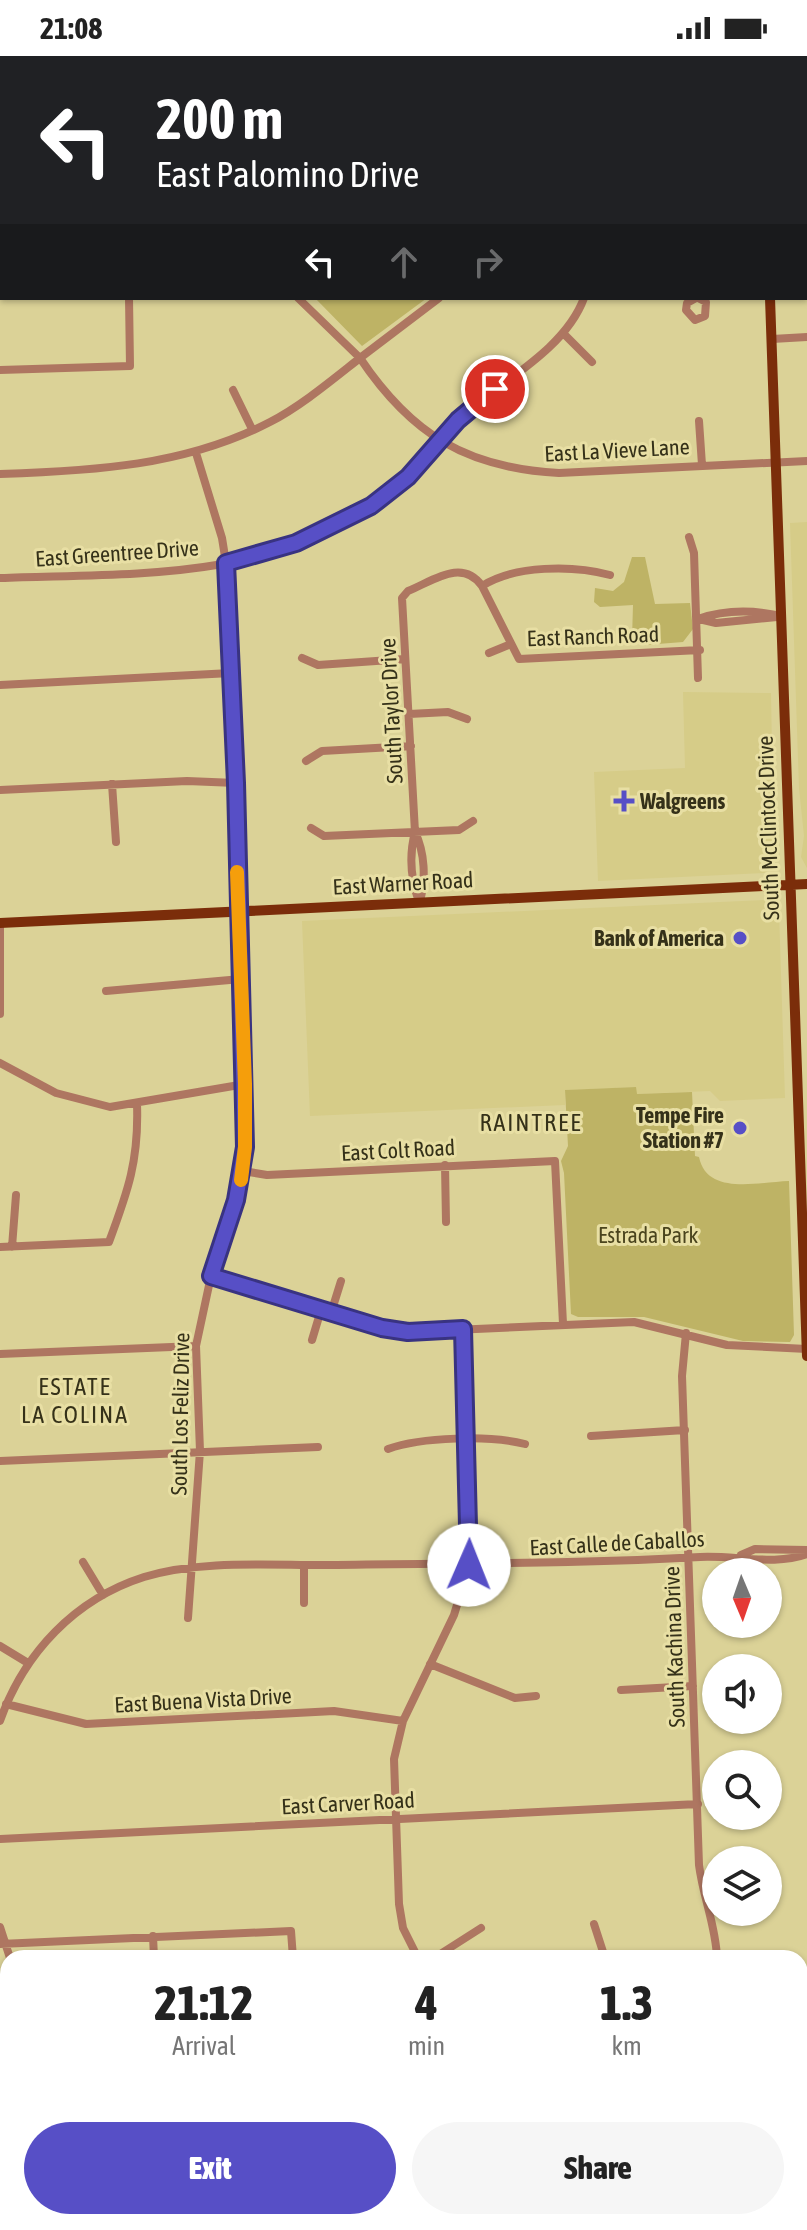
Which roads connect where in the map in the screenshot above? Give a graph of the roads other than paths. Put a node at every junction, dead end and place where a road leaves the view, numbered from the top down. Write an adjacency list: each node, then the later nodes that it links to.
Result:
1 (129, 300): 11 (street)
2 (300, 300): 9 (street, East La Vieve Lane)
3 (436, 300): 9 (street)
4 (583, 300): 6 (street)
5 (770, 300): 8 (main road, South McClintock Drive)
6 (564, 334): 10 (street); 15 (street)
7 (807, 337): 8 (street)
8 (772, 339): 18 (main road, South McClintock Drive)
9 (360, 358): 14 (street); 15 (street, East La Vieve Lane)
10 (592, 362)
11 (0, 370)
12 (233, 390): 14 (street)
13 (699, 421): 19 (street)
14 (252, 429): 16 (street)
15 (439, 442): 19 (street, East La Vieve Lane); 22 (street, East Greentree Drive)
16 (196, 453): 20 (street); 22 (street, South Los Feliz Drive)
17 (807, 461): 18 (street, East La Vieve Lane)
18 (776, 462): 19 (street, East La Vieve Lane); 26 (main road, South McClintock Drive)
19 (702, 465)
20 (0, 474)
21 (689, 537): 27 (street)
22 (226, 563): 24 (street, East Greentree Drive); 33 (street, South Los Feliz Drive)
23 (610, 575): 25 (street)
24 (0, 578)
25 (482, 586): 28 (street, East Ranch Road); 32 (street, South Taylor Drive)
26 (781, 616): 27 (street); 47 (main road, South McClintock Drive)
27 (698, 619): 29 (street)
28 (511, 644): 29 (street, East Ranch Road); 30 (street)
29 (700, 650): 34 (street)
30 (489, 653)
31 (302, 658): 32 (street)
32 (405, 659): 36 (street, South Taylor Drive)
33 (231, 673): 35 (street); 40 (street, South Los Feliz Drive)
34 (698, 678)
35 (0, 685)
36 (409, 714): 37 (street); 38 (street, South Taylor Drive)
37 (467, 719)
38 (411, 746): 39 (street); 45 (street, South Taylor Drive)
39 (306, 761)
40 (236, 783): 41 (street); 50 (street, South Los Feliz Drive)
41 (112, 784): 42 (street); 46 (street)
42 (0, 790)
43 (473, 821): 45 (street)
44 (311, 828): 45 (street)
45 (415, 832): 49 (street, South Taylor Drive)
46 (116, 842)
47 (790, 884): 48 (main road, East Warner Road); 49 (main road, East Warner Road); 74 (main road, South McClintock Drive)
48 (807, 884)
49 (419, 902): 50 (main road, East Warner Road)
50 (239, 911): 51 (main road, East Warner Road); 52 (street, South Los Feliz Drive)
51 (0, 923): 54 (street)
52 (241, 979): 53 (street); 57 (street, South Los Feliz Drive)
53 (106, 991)
54 (1, 996): 55 (street)
55 (0, 1014)
56 (0, 1063): 58 (street)
57 (245, 1084): 58 (street); 60 (street, South Los Feliz Drive)
58 (137, 1104): 64 (street)
59 (445, 1165): 60 (street, East Colt Road); 62 (street); 69 (street, East Colt Road)
60 (243, 1171): 65 (street, South Los Feliz Drive)
61 (16, 1195): 64 (street)
62 (446, 1222)
63 (0, 1247): 64 (street)
64 (12, 1247)
65 (211, 1276): 67 (street); 73 (street, South Los Feliz Drive)
66 (341, 1281): 68 (street)
67 (321, 1310): 68 (street); 72 (street)
68 (331, 1313): 70 (street)
69 (563, 1324): 70 (street); 71 (street)
70 (463, 1329): 79 (street)
71 (686, 1333): 74 (street); 77 (street, South Kachina Drive)
72 (312, 1340)
73 (196, 1346): 75 (street); 83 (street, South Los Feliz Drive)
74 (807, 1349): 76 (main road, South McClintock Drive)
75 (0, 1354)
76 (807, 1356)
77 (685, 1430): 78 (street); 86 (street, South Kachina Drive)
78 (591, 1436)
79 (466, 1441): 80 (street); 82 (street); 89 (street)
80 (525, 1444)
81 (318, 1447): 83 (street)
82 (388, 1449)
83 (200, 1451): 84 (street); 90 (street, South Los Feliz Drive)
84 (0, 1461)
85 (807, 1552): 86 (street, East Calle de Caballos)
86 (689, 1558): 89 (street, East Calle de Caballos); 97 (street, South Kachina Drive)
87 (83, 1562): 91 (street)
88 (304, 1565): 89 (street, East Calle de Caballos); 90 (street, East Calle de Caballos); 92 (street)
89 (469, 1565): 96 (street)
90 (193, 1568): 91 (street, East Calle de Caballos); 93 (street, South Los Feliz Drive)
91 (103, 1595): 95 (street, East Calle de Caballos)
92 (304, 1603)
93 (188, 1618)
94 (0, 1646): 95 (street)
95 (28, 1663): 100 (street, East Calle de Caballos)
96 (430, 1664): 99 (street); 102 (street)
97 (693, 1686): 98 (street); 103 (street, South Kachina Drive)
98 (621, 1690)
99 (536, 1696)
100 (6, 1704): 101 (street, East Calle de Caballos); 102 (street, East Buena Vista Drive)
101 (0, 1721)
102 (403, 1721): 104 (street)
103 (698, 1804): 104 (street, East Carver Road); 116 (street, South Kachina Drive)
104 (395, 1818): 105 (street, East Carver Road); 113 (street)
105 (0, 1839)
106 (594, 1924): 115 (street)
107 (0, 1927): 110 (street)
108 (481, 1928): 114 (street)
109 (153, 1936): 110 (street); 111 (street); 112 (street)
110 (2, 1944)
111 (154, 1950)
112 (292, 1950)
113 (414, 1950)
114 (447, 1950)
115 (602, 1950)
116 (717, 1950)

